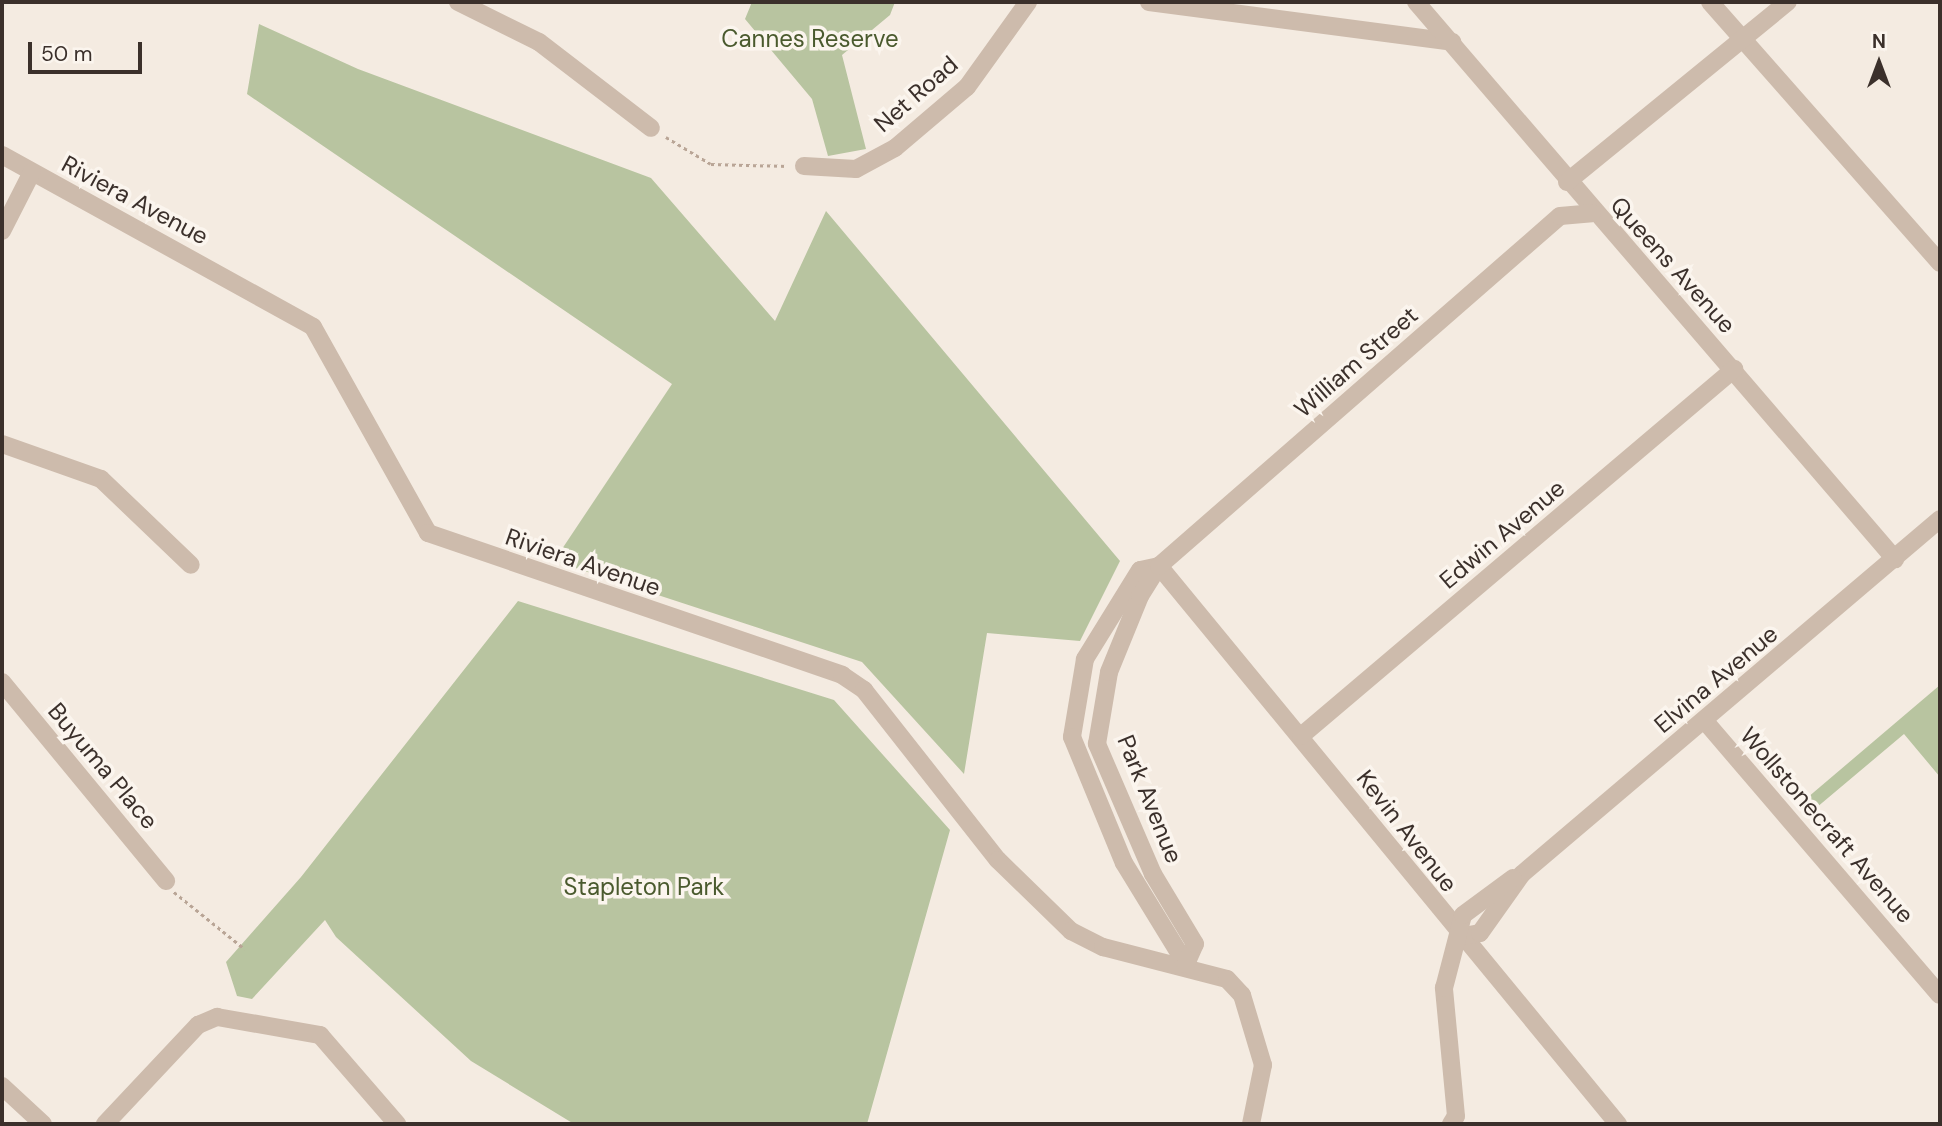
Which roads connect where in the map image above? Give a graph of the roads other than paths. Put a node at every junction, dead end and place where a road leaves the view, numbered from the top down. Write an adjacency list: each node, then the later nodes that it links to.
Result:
1 (458, 2): 9 (street)
2 (1028, 2): 11 (street, Net Road)
3 (1149, 2): 8 (street)
4 (1416, 2): 8 (street, Queens Avenue)
5 (1710, 2): 7 (street)
6 (1788, 2): 7 (street)
7 (1742, 41): 13 (street); 16 (street)
8 (1452, 42): 13 (street, Queens Avenue)
9 (651, 128)
10 (2, 155): 12 (street, Riviera Avenue)
11 (804, 166)
12 (32, 172): 15 (street); 28 (street, Riviera Avenue)
13 (1567, 183): 14 (street, Queens Avenue)
14 (1592, 213): 17 (street, Queens Avenue); 22 (street, William Street)
15 (2, 231)
16 (1940, 263)
17 (1734, 369): 20 (street, Queens Avenue); 25 (street, Edwin Avenue)
18 (2, 444): 21 (street)
19 (1940, 519): 20 (street, Elvina Avenue)
20 (1895, 559): 24 (street, Elvina Avenue)
21 (191, 565)
22 (1159, 566): 25 (street, Kevin Avenue); 28 (street, Park Avenue); 28 (street, Park Avenue)
23 (2, 682): 26 (street, Buyuma Place)
24 (1704, 720): 27 (street, Elvina Avenue); 29 (street, Wollstonecraft Avenue)
25 (1301, 736): 27 (street, Kevin Avenue)
26 (166, 881)
27 (1458, 937): 35 (street); 36 (street, Kevin Avenue)
28 (1186, 964): 34 (street)
29 (1940, 995)
30 (2, 1086): 31 (street)
31 (43, 1124)
32 (105, 1124): 33 (street)
33 (397, 1124)
34 (1251, 1124)
35 (1451, 1124)
36 (1618, 1124)

